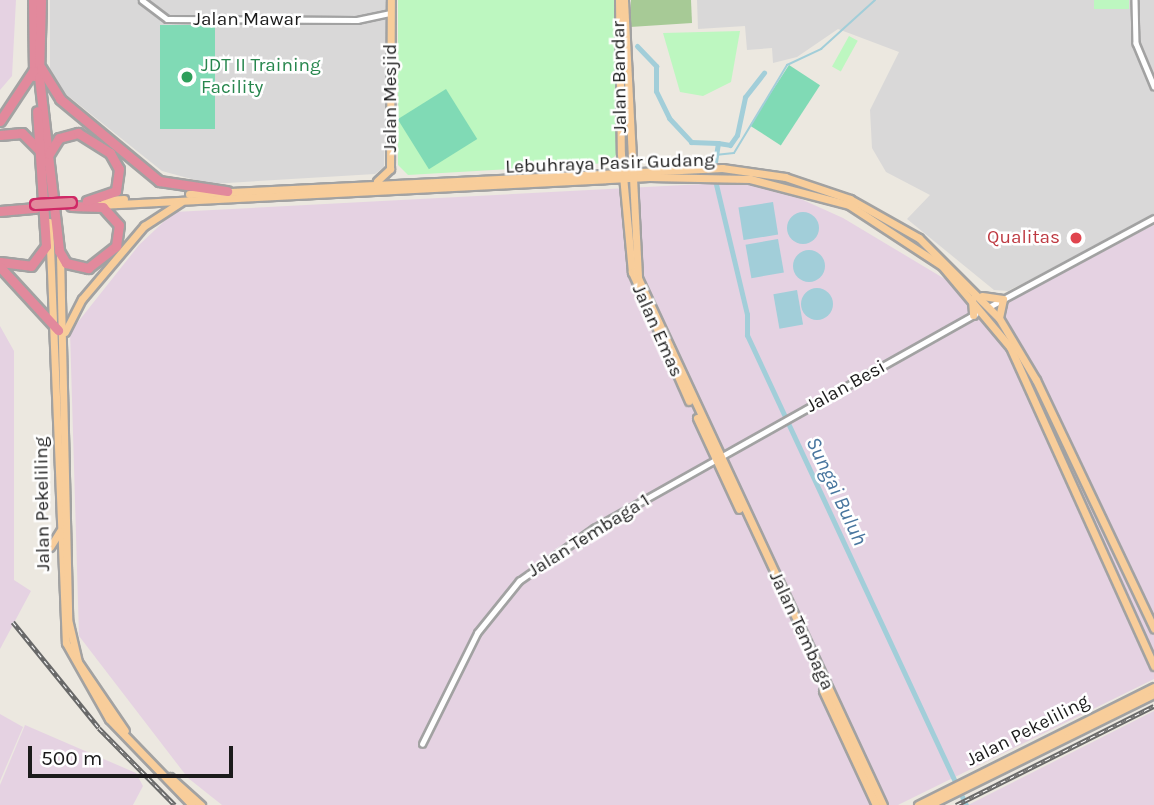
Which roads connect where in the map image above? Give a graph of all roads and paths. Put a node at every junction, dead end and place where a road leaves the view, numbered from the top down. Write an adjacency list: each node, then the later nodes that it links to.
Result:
1 (33, 0): 13 (highway)
2 (41, 0): 13 (highway)
3 (142, 0): 8 (street, Jalan Mawar)
4 (393, 0): 7 (main road, Jalan Mesjid); 9 (main road, Jalan Mesjid)
5 (621, 0): 10 (main road, Jalan Bandar); 11 (main road, Jalan Bandar)
6 (1135, 0): 14 (street)
7 (391, 12): 8 (street, Jalan Mawar); 9 (main road, Jalan Mesjid)
8 (359, 20): 9 (street, Jalan Mawar)
9 (390, 21): 19 (main road, Jalan Mesjid); 24 (main road, Jalan Mesjid)
10 (619, 21): 11 (main road); 12 (main road, Jalan Bandar)
11 (628, 32): 12 (main road)
12 (622, 42): 17 (main road, Jalan Bandar)
13 (36, 63): 15 (highway); 18 (highway); 27 (highway)
14 (1154, 86)
15 (0, 121)
16 (0, 135): 18 (highway)
17 (625, 154): 20 (main road, Jalan Emas); 21 (main road); 22 (main road)
18 (44, 158): 30 (highway); 38 (highway, Jalan Pekeliling); 39 (highway)
19 (394, 167): 23 (main road); 25 (main road, Jalan Mesjid)
20 (626, 174): 21 (main road, Lebuhraya Pasir Gudang); 22 (main road, Lebuhraya Pasir Gudang); 28 (main road, Jalan Emas)
21 (648, 174): 28 (main road); 41 (main road, Lebuhraya Pasir Gudang); 43 (main road, Lebuhraya Pasir Gudang)
22 (602, 176): 23 (main road, Lebuhraya Pasir Gudang); 25 (main road, Lebuhraya Pasir Gudang); 28 (main road)
23 (408, 181): 25 (main road, Lebuhraya Pasir Gudang)
24 (369, 183): 25 (main road, Lebuhraya Pasir Gudang); 26 (main road, Lebuhraya Pasir Gudang)
25 (388, 185): 26 (main road, Lebuhraya Pasir Gudang)
26 (334, 188): 27 (main road, Lebuhraya Pasir Gudang); 29 (main road, Lebuhraya Pasir Gudang)
27 (227, 191): 30 (main road, Lebuhraya Pasir Gudang)
28 (627, 194): 46 (main road, Jalan Emas)
29 (188, 199): 32 (main road, Lebuhraya Pasir Gudang); 45 (main road)
30 (104, 200): 31 (highway, Lebuhraya Pasir Gudang)
31 (71, 204): 32 (highway, Lebuhraya Pasir Gudang); 33 (highway, Lebuhraya Pasir Gudang, bridge)
32 (95, 205): 39 (highway)
33 (36, 206): 34 (highway); 35 (highway)
34 (1, 207): 35 (highway)
35 (16, 210): 36 (highway)
36 (0, 217)
37 (1154, 218): 42 (street, Jalan Besi)
38 (49, 222): 40 (highway); 45 (main road, Jalan Pekeliling)
39 (59, 251): 45 (main road, Jalan Pekeliling)
40 (0, 265): 45 (highway)
41 (981, 296): 42 (main road); 43 (main road, Lebuhraya Pasir Gudang)
42 (1003, 299): 43 (street, Jalan Besi); 44 (main road)
43 (981, 311): 44 (main road); 44 (main road, Lebuhraya Pasir Gudang); 46 (street, Jalan Besi)
44 (995, 319): 49 (main road, Lebuhraya Pasir Gudang); 50 (main road, Lebuhraya Pasir Gudang)
45 (61, 333): 47 (main road, Jalan Pekeliling); 55 (main road, Jalan Pekeliling)
46 (718, 459): 52 (street, Jalan Tembaga 1); 56 (main road, Jalan Tembaga); 57 (main road, Jalan Tembaga)
47 (60, 531): 48 (main road); 54 (main road, Jalan Pekeliling)
48 (50, 547)
49 (1154, 628)
50 (1154, 666)
51 (1153, 691): 53 (main road, Jalan Pekeliling)
52 (422, 744)
53 (946, 794): 58 (main road, Jalan Pekeliling); 59 (main road, Jalan Pekeliling)
54 (192, 805)
55 (201, 805)
56 (876, 805)
57 (883, 805)
58 (918, 805)
59 (929, 805)

